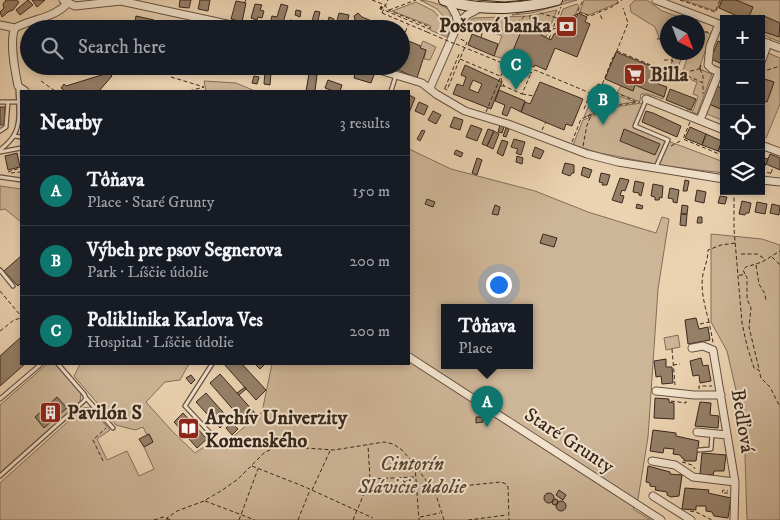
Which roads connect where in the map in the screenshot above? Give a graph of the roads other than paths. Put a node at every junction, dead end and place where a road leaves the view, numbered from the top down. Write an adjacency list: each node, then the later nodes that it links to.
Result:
1 (656, 0): 10 (street)
2 (446, 1): 5 (main road); 13 (street)
3 (66, 2): 6 (street); 7 (street)
4 (559, 4): 5 (main road)
5 (481, 8): 13 (street)
6 (36, 20)
7 (209, 20)
8 (0, 25): 12 (street)
9 (20, 25): 12 (street)
10 (720, 25)
11 (720, 27): 16 (street)
12 (15, 28): 19 (street)
13 (458, 28): 20 (street)
14 (765, 42): 15 (street)
15 (780, 48)
16 (720, 73)
17 (396, 75): 20 (street); 22 (lane)
18 (720, 75): 27 (street)
19 (18, 86): 21 (street); 26 (lane)
20 (430, 88): 36 (street)
21 (24, 90)
22 (390, 90)
23 (646, 101): 27 (street); 36 (lane)
24 (0, 102): 25 (lane)
25 (8, 102): 26 (lane); 29 (lane)
26 (18, 102): 30 (lane)
27 (700, 120): 28 (street)
28 (720, 128)
29 (0, 131)
30 (14, 136): 31 (lane); 34 (lane)
31 (20, 137)
32 (765, 146): 35 (street)
33 (20, 148): 34 (lane)
34 (0, 151)
35 (780, 152)
36 (655, 168): 38 (street)
37 (0, 177): 39 (lane)
38 (720, 178)
39 (20, 180)
40 (765, 180): 41 (street)
41 (780, 182)
42 (0, 270): 43 (lane)
43 (13, 286)
44 (692, 348): 50 (street, Bedľová)
45 (410, 358): 63 (street, Staré Grunty)
46 (40, 365): 52 (lane)
47 (59, 365): 51 (lane)
48 (211, 365): 55 (lane)
49 (656, 391): 50 (street)
50 (721, 395): 57 (street, Bedľová)
51 (86, 398): 53 (lane); 60 (lane)
52 (0, 399)
53 (113, 428)
54 (697, 432): 56 (street)
55 (211, 434)
56 (712, 434): 57 (street); 58 (lane)
57 (727, 435): 61 (street, Bedľová)
58 (699, 450)
59 (652, 461): 61 (street)
60 (0, 476)
61 (735, 482): 65 (street, Bedľová)
62 (653, 496): 64 (street)
63 (661, 520)
64 (691, 520)
65 (734, 520)

